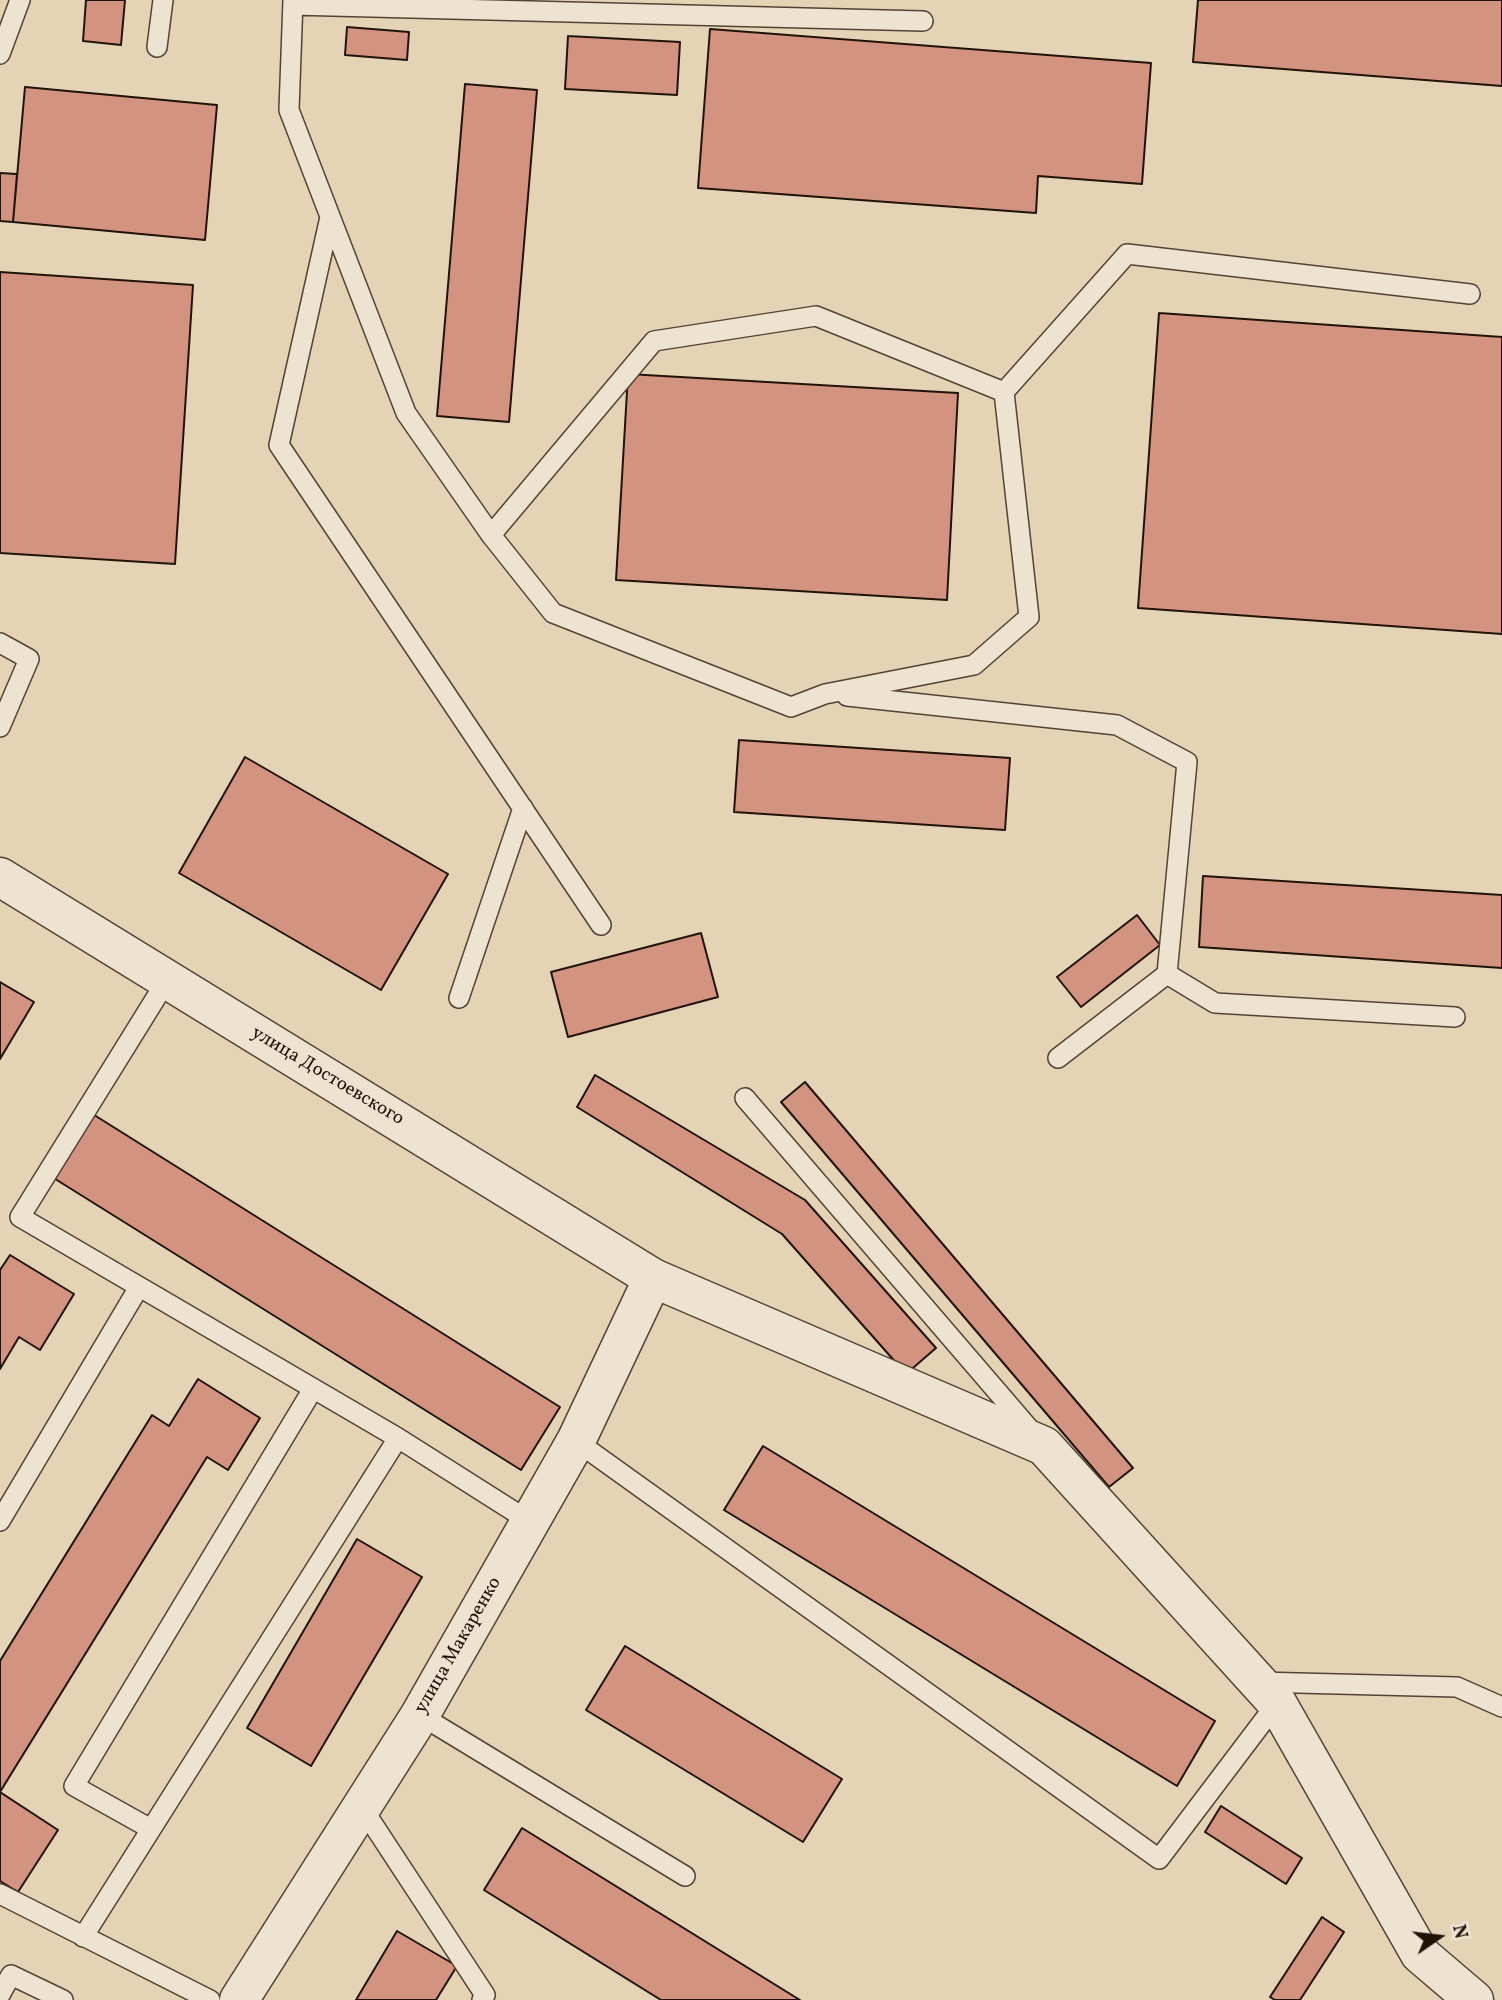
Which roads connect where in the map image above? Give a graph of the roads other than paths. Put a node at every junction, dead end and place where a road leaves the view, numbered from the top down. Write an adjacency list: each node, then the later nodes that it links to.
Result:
1 (20, 0): 6 (lane)
2 (163, 0): 5 (lane)
3 (293, 3): 4 (lane); 7 (lane)
4 (923, 21)
5 (157, 47)
6 (0, 54)
7 (330, 217): 10 (lane); 14 (lane)
8 (1470, 294): 9 (lane)
9 (1004, 393): 10 (lane); 12 (lane)
10 (491, 535): 12 (lane)
11 (0, 643): 13 (lane)
12 (825, 694): 17 (lane)
13 (0, 727)
14 (523, 808): 16 (lane); 19 (lane)
15 (0, 877): 18 (street, улица Достоевского)
16 (601, 925)
17 (1167, 974): 20 (lane); 21 (lane)
18 (167, 979): 23 (street, улица Достоевского); 24 (lane)
19 (459, 998)
20 (1455, 1017)
21 (1058, 1058)
22 (745, 1098): 28 (lane)
23 (653, 1278): 27 (street, улица Макаренко); 28 (street, улица Достоевского)
24 (139, 1287): 25 (lane); 29 (lane)
25 (313, 1389): 26 (lane); 35 (lane)
26 (398, 1438): 30 (lane); 35 (lane)
27 (576, 1441): 30 (street, улица Макаренко); 31 (lane)
28 (1044, 1446): 31 (street)
29 (0, 1521)
30 (529, 1521): 33 (street, улица Макаренко)
31 (1267, 1692): 32 (lane); 44 (street)
32 (1502, 1707)
33 (420, 1715): 34 (street, улица Макаренко); 36 (lane)
34 (363, 1809): 40 (lane); 43 (street, улица Макаренко)
35 (151, 1829): 38 (lane)
36 (685, 1876)
37 (0, 1894): 38 (lane)
38 (83, 1937): 42 (lane)
39 (0, 1995): 41 (lane)
40 (486, 1998)
41 (63, 2000)
42 (210, 2000)
43 (239, 2000)
44 (1474, 2000)

